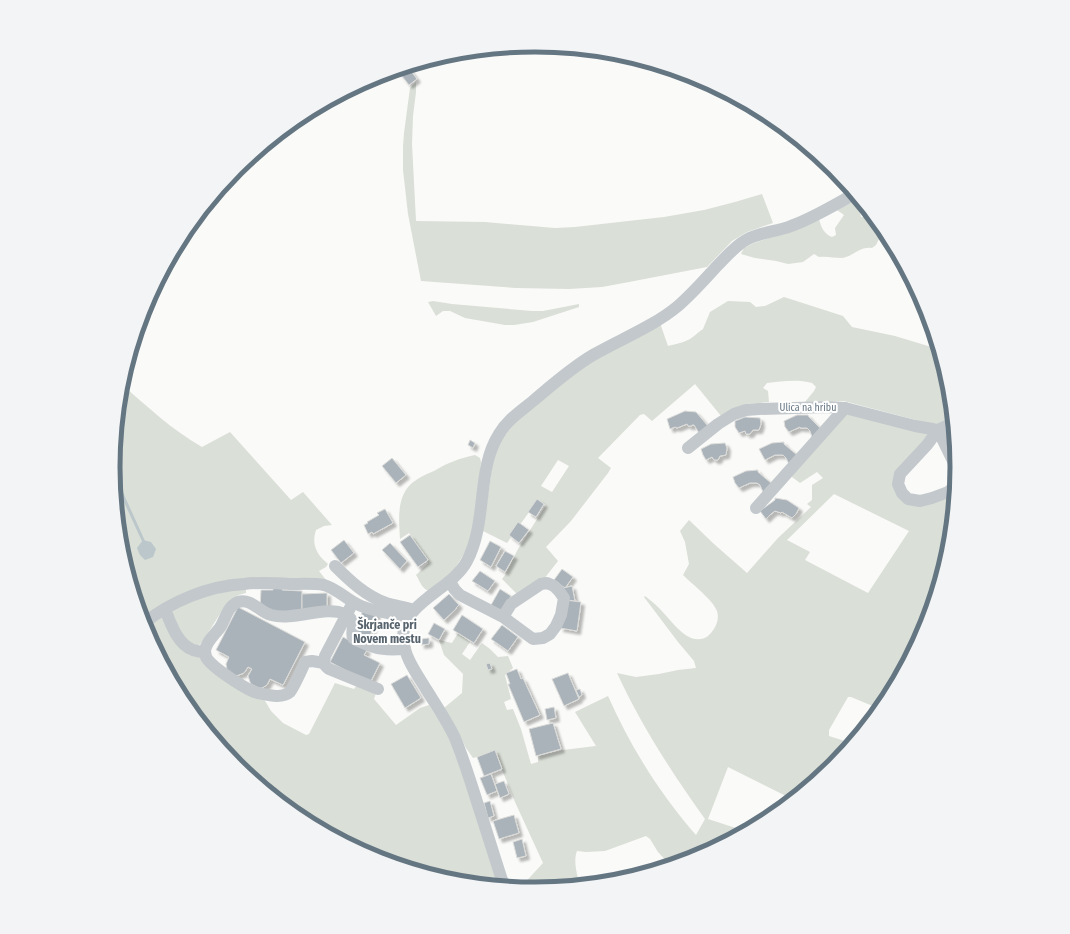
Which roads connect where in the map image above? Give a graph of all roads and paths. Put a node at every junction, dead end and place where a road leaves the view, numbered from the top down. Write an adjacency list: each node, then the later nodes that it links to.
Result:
1 (850, 196): 10 (street)
2 (845, 408): 4 (street, Ulica na hribu); 5 (street, Ulica na hribu); 8 (street)
3 (947, 426): 4 (street)
4 (938, 430): 6 (street); 7 (street)
5 (688, 448)
6 (949, 453)
7 (949, 491)
8 (756, 508)
9 (335, 566): 13 (street)
10 (450, 582): 13 (street); 15 (street)
11 (354, 602): 12 (street); 13 (street); 14 (street)
12 (165, 609): 16 (street); 18 (street)
13 (412, 613): 17 (street)
14 (347, 615): 17 (street); 18 (street); 19 (street)
15 (503, 617): 15 (street)
16 (149, 619)
17 (405, 649): 21 (street)
18 (205, 652): 19 (street)
19 (324, 663): 20 (street)
20 (378, 689)
21 (502, 880)

